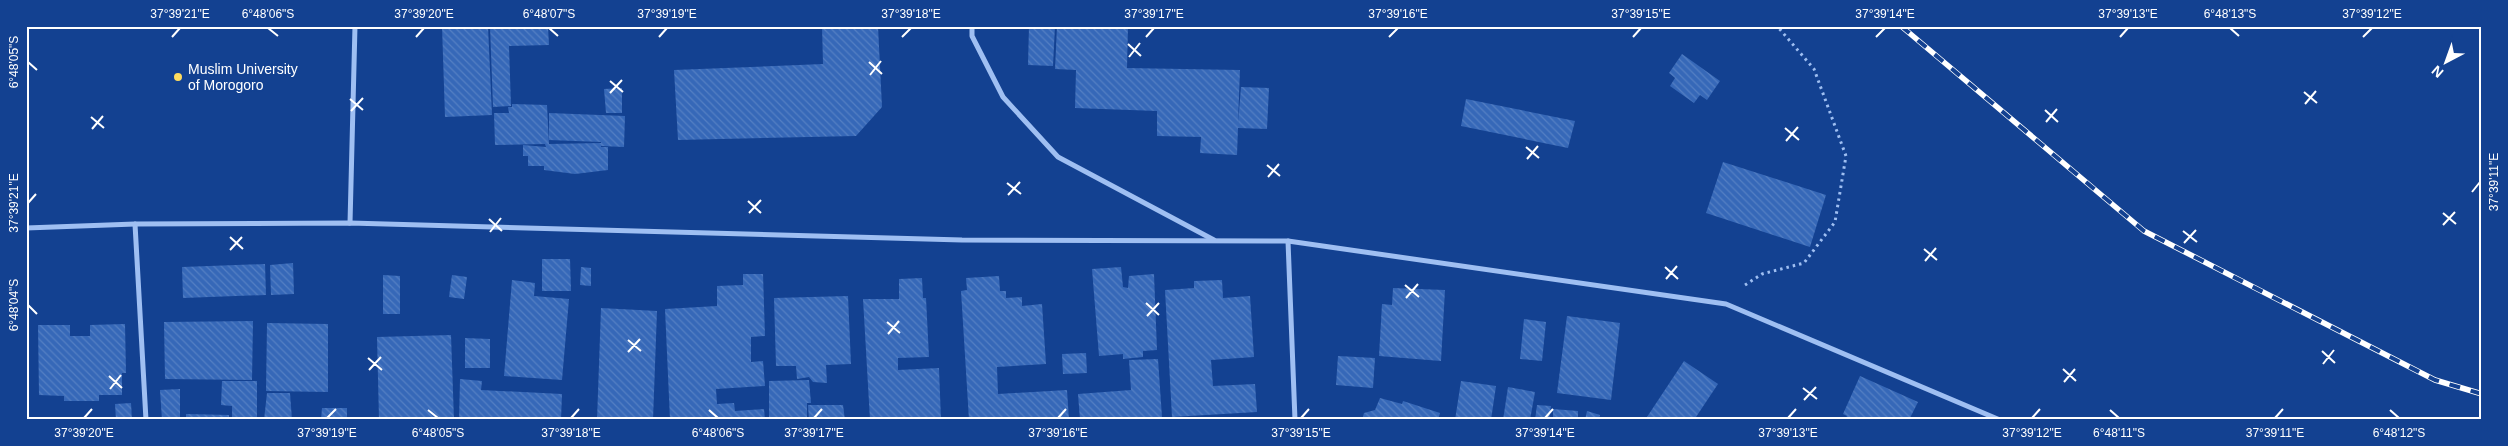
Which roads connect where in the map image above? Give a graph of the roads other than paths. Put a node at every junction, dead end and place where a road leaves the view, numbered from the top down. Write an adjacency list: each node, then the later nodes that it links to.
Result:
1 (355, 26): 3 (street)
2 (972, 26): 6 (street)
3 (350, 223): 4 (street); 6 (street)
4 (135, 224): 5 (street); 8 (street)
5 (26, 228)
6 (1215, 240): 7 (street)
7 (1288, 241): 9 (street); 10 (street)
8 (146, 420)
9 (1294, 420)
10 (2000, 420)

